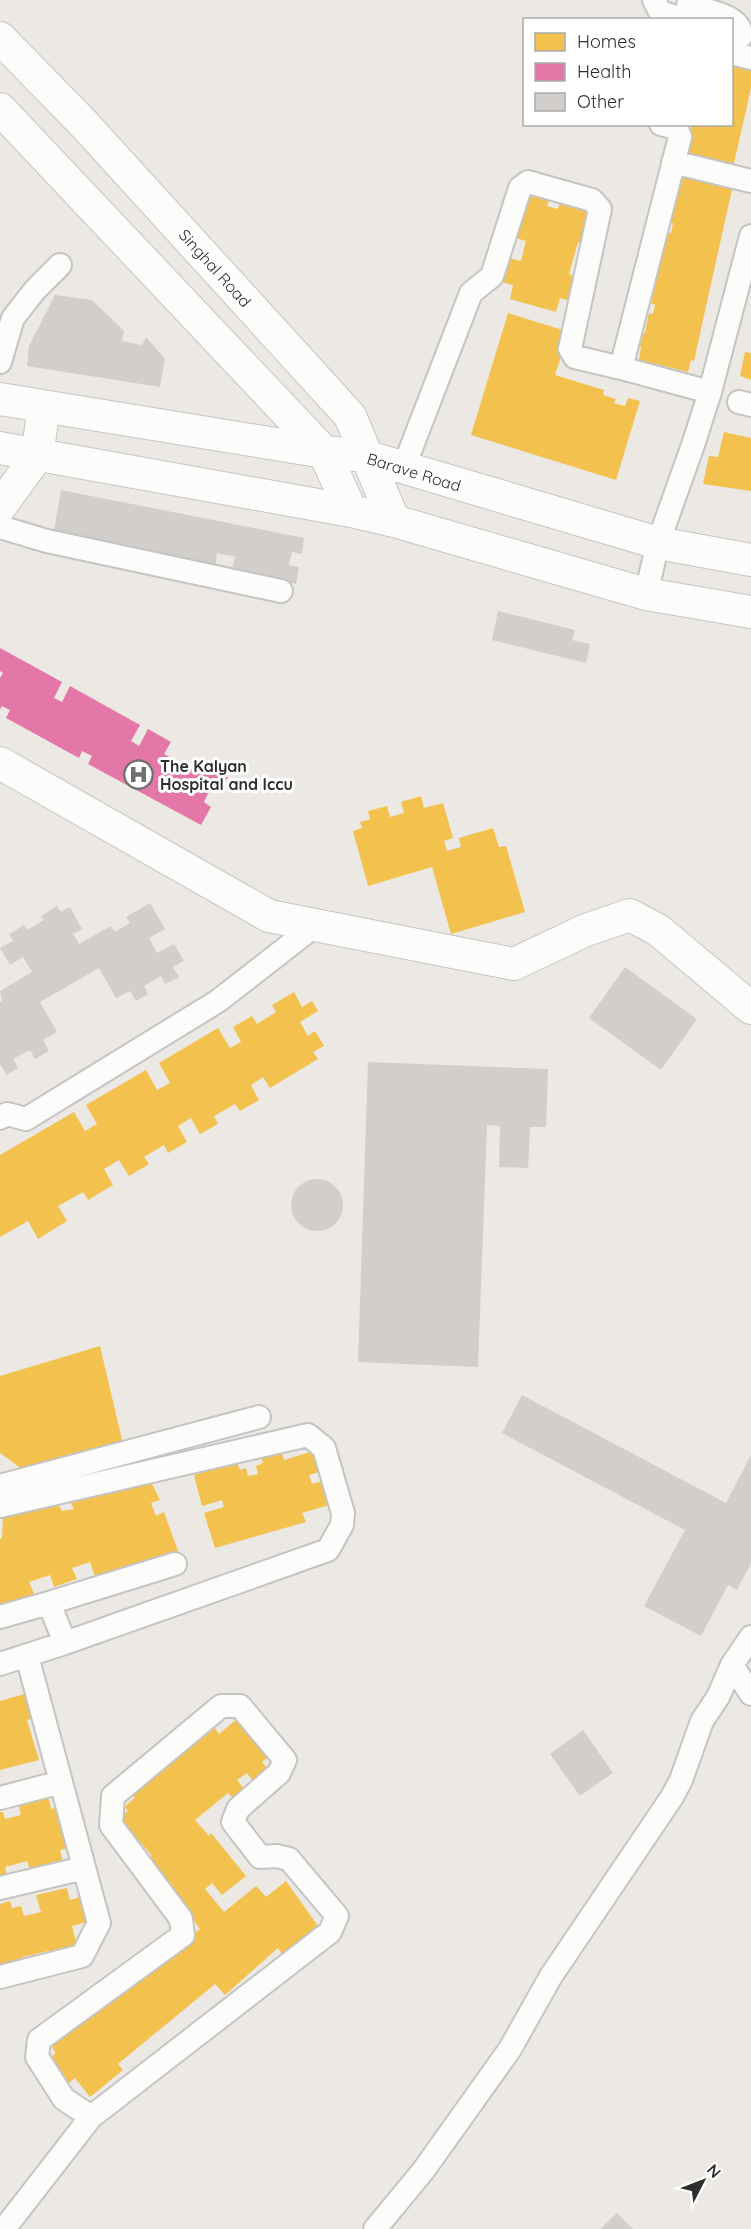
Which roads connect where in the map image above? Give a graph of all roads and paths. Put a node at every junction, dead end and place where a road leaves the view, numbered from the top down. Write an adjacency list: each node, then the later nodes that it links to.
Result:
1 (654, 0): 2 (street)
2 (687, 13): 3 (street)
3 (726, 18)
4 (733, 19): 6 (street)
5 (0, 38): 9 (street, Singhal Road)
6 (739, 40): 7 (street)
7 (751, 58)
8 (0, 110): 11 (street)
9 (84, 124): 11 (street); 24 (street, Singhal Road)
10 (668, 126): 12 (street)
11 (47, 160): 22 (street)
12 (673, 162): 13 (street); 17 (street)
13 (751, 182)
14 (751, 236): 18 (street)
15 (60, 266): 16 (street)
16 (0, 362)
17 (621, 368): 18 (street); 25 (street)
18 (710, 392): 30 (street)
19 (0, 399): 20 (street, Barave Road)
20 (44, 406): 22 (street, Barave Road); 23 (street)
21 (0, 448): 23 (street)
22 (324, 452): 24 (street, Barave Road); 27 (street)
23 (37, 456): 26 (street); 27 (street)
24 (365, 456): 25 (street, Barave Road); 28 (street, Singhal Road)
25 (403, 469): 30 (street, Barave Road)
26 (0, 507)
27 (351, 511): 28 (street)
28 (394, 521): 33 (street)
29 (0, 527): 32 (street)
30 (658, 543): 31 (street, Barave Road); 33 (street)
31 (751, 560)
32 (281, 591)
33 (646, 594): 34 (street)
34 (751, 612)
35 (0, 763): 36 (street)
36 (317, 924): 37 (street); 38 (street)
37 (751, 1008)
38 (0, 1118)
39 (259, 1417): 40 (street)
40 (0, 1486)
41 (0, 1506): 46 (street)
42 (175, 1564): 43 (street)
43 (49, 1603): 44 (street); 46 (street)
44 (0, 1617)
45 (751, 1637): 49 (street)
46 (65, 1643): 47 (street)
47 (27, 1656): 48 (street); 51 (street)
48 (0, 1664)
49 (732, 1665): 50 (street); 58 (street)
50 (751, 1694)
51 (61, 1782): 52 (street); 53 (street)
52 (0, 1798)
53 (84, 1868): 54 (street); 55 (street)
54 (0, 1888)
55 (0, 1977)
56 (90, 2117): 56 (street); 57 (street)
57 (4, 2229)
58 (375, 2229)

